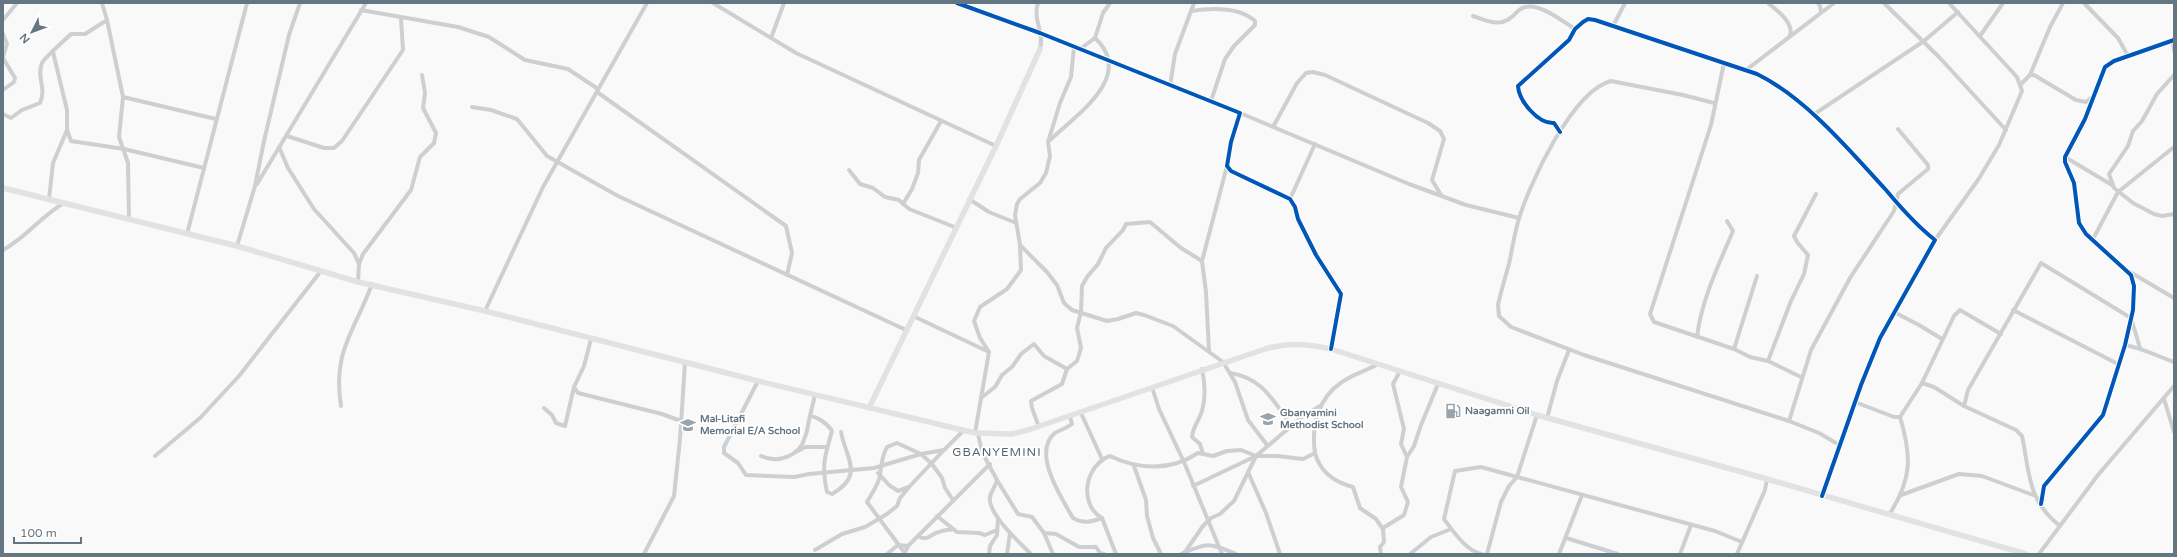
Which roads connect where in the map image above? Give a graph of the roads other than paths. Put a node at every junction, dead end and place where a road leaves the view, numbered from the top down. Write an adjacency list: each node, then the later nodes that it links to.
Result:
1 (17, 3): 29 (street)
2 (102, 3): 30 (street)
3 (247, 3): 68 (street)
4 (300, 3): 88 (street)
5 (366, 3): 23 (street)
6 (647, 3): 59 (street)
7 (713, 3): 39 (street)
8 (784, 3): 39 (street)
9 (957, 3): 35 (street)
10 (1038, 3): 35 (street)
11 (1110, 3): 40 (street)
12 (1194, 3): 24 (street)
13 (1625, 3): 32 (street)
14 (1768, 3): 31 (street)
15 (1834, 3): 22 (street)
16 (1884, 3): 42 (street)
17 (1949, 3): 26 (street)
18 (2003, 3): 38 (street)
19 (2063, 3): 55 (street)
20 (2084, 3): 48 (street)
21 (1819, 4): 22 (street); 25 (street)
22 (1826, 8): 25 (street)
23 (361, 10): 28 (street); 75 (street)
24 (1191, 11): 57 (street); 62 (street)
25 (1821, 12): 33 (street)
26 (1958, 12): 38 (street); 42 (street)
27 (1473, 16): 34 (street)
28 (401, 18): 59 (street); 75 (street)
29 (3, 20)
30 (107, 20): 47 (street); 60 (street)
31 (1790, 25): 33 (street); 37 (street)
32 (1613, 26): 34 (street); 51 (street)
33 (1802, 26): 37 (street)
34 (1575, 29): 74 (street)
35 (1040, 33): 43 (street); 45 (street)
36 (3, 34): 49 (street)
37 (1790, 35): 52 (street)
38 (1980, 36): 56 (street)
39 (771, 38): 69 (street)
40 (1095, 38): 44 (street); 50 (street)
41 (2174, 40): 46 (street); 48 (street)
42 (1924, 41): 67 (street); 73 (street)
43 (1074, 47): 44 (street); 76 (street)
44 (1080, 49): 50 (street)
45 (1040, 50): 78 (main road)
46 (2174, 51)
47 (53, 52): 66 (street); 72 (street)
48 (2128, 56): 61 (street)
49 (3, 58): 58 (street)
50 (1109, 60): 57 (street); 76 (street)
51 (1724, 63): 52 (street); 63 (street)
52 (1746, 70): 67 (street)
53 (422, 75): 112 (street)
54 (2174, 75): 87 (street)
55 (2030, 76): 56 (street); 61 (street)
56 (2021, 84): 73 (street)
57 (1170, 86): 62 (street)
58 (3, 90)
59 (598, 90): 83 (street); 115 (street)
60 (123, 97): 68 (street); 81 (street)
61 (2092, 97): 82 (street)
62 (1211, 101): 65 (street)
63 (1714, 103): 74 (street); 128 (street)
64 (472, 107): 83 (street)
65 (1240, 113): 70 (street); 84 (street)
66 (3, 114)
67 (1813, 115): 96 (street)
68 (216, 119): 85 (street)
69 (941, 121): 78 (street); 98 (street)
70 (1273, 126): 77 (street); 92 (street)
71 (1898, 129): 96 (street)
72 (67, 130): 81 (street); 93 (street)
73 (2006, 130): 107 (street)
74 (1560, 132): 100 (street)
75 (287, 136): 80 (street)
76 (1048, 142): 103 (street)
77 (1315, 144): 92 (street); 95 (street)
78 (996, 146): 94 (main road)
79 (2174, 146): 90 (street)
80 (279, 147): 88 (street); 112 (street)
81 (124, 149): 85 (street); 101 (street)
82 (2065, 157): 87 (street); 106 (street)
83 (557, 162): 115 (street); 121 (street)
84 (1227, 166): 95 (street); 111 (street)
85 (204, 168): 105 (street)
86 (849, 170): 98 (street)
87 (2112, 185): 90 (street)
88 (256, 186): 109 (street)
89 (3, 188): 93 (main road)
90 (2118, 192): 99 (street); 106 (street)
91 (1816, 194): 138 (street)
92 (1441, 196): 100 (street)
93 (49, 199): 97 (main road)
94 (969, 199): 103 (street); 104 (main road)
95 (1290, 199): 133 (street)
96 (1896, 202): 107 (street); 148 (street)
97 (64, 203): 101 (main road); 110 (street)
98 (903, 204): 104 (street)
99 (2174, 214)
100 (1519, 218): 135 (street)
101 (129, 220): 105 (main road)
102 (1727, 221): 128 (street)
103 (1016, 223): 108 (street)
104 (957, 228): 124 (main road)
105 (187, 234): 109 (main road)
106 (2093, 239): 113 (street)
107 (1935, 240): 123 (street)
108 (1020, 245): 122 (street); 137 (street)
109 (237, 246): 114 (main road)
110 (3, 250)
111 (1202, 261): 122 (street); 136 (street)
112 (359, 264): 117 (street)
113 (2127, 270): 119 (street); 125 (street)
114 (320, 271): 117 (main road); 186 (street)
115 (787, 275): 126 (street)
116 (1757, 276): 134 (street)
117 (358, 282): 118 (main road)
118 (372, 284): 121 (main road); 159 (street)
119 (2174, 298)
120 (2013, 310): 125 (street); 127 (street); 143 (street)
121 (485, 311): 129 (main road)
122 (1081, 312): 136 (street); 144 (street)
123 (1894, 312): 130 (street); 158 (street)
124 (913, 316): 126 (main road); 137 (street)
125 (2131, 318): 131 (street); 132 (street)
126 (906, 330): 163 (main road)
127 (2001, 334): 130 (street); 161 (street)
128 (1697, 337): 134 (street)
129 (591, 339): 141 (main road); 153 (street)
130 (1942, 339): 150 (street)
131 (2125, 345): 132 (street); 143 (street)
132 (2140, 348): 140 (street)
133 (1331, 349): 139 (main road); 142 (main road)
134 (1734, 349): 138 (street)
135 (1569, 350): 169 (street); 171 (street)
136 (1209, 351): 139 (street)
137 (989, 352): 156 (street)
138 (1768, 361): 148 (street)
139 (1223, 362): 145 (main road); 147 (street)
140 (2174, 362)
141 (685, 363): 149 (main road); 170 (street)
142 (1378, 364): 146 (main road); 160 (street)
143 (2118, 364): 211 (street)
144 (1067, 368): 156 (street); 173 (street)
145 (1202, 369): 154 (main road); 185 (street)
146 (1400, 371): 151 (main road); 189 (street)
147 (1230, 373): 172 (street); 178 (street)
148 (1801, 377): 171 (street)
149 (758, 381): 155 (main road); 199 (street)
150 (1922, 382): 161 (street); 168 (street)
151 (1438, 384): 165 (main road); 189 (street)
152 (2174, 386): 157 (street)
153 (574, 387): 162 (street); 170 (street)
154 (1152, 387): 164 (main road); 191 (street)
155 (815, 395): 163 (main road); 166 (street)
156 (981, 398): 177 (street)
157 (2164, 399): 176 (street); 219 (street)
158 (1854, 402): 168 (street); 179 (street)
159 (341, 406)
160 (1320, 406): 172 (street); 183 (street)
161 (1964, 406): 208 (street)
162 (544, 408)
163 (868, 408): 174 (main road)
164 (1081, 413): 167 (main road); 190 (street)
165 (1537, 415): 169 (main road); 201 (street)
166 (810, 416): 180 (street); 182 (street)
167 (1070, 416): 173 (main road); 216 (street)
168 (1900, 416): 207 (street)
169 (1547, 418): 202 (main road)
170 (681, 421): 235 (street)
171 (1789, 421): 179 (street)
172 (1292, 425): 178 (street)
173 (1039, 427): 177 (main road)
174 (963, 431): 177 (main road); 181 (street)
175 (841, 432): 197 (street)
176 (2174, 432)
177 (976, 433): 193 (street)
178 (1267, 445): 188 (street)
179 (1841, 446): 209 (street)
180 (826, 447): 182 (street); 199 (street)
181 (944, 450): 184 (street); 192 (street)
182 (795, 452): 187 (street)
183 (1315, 453): 188 (street); 220 (street)
184 (921, 454): 192 (street); 194 (street); 194 (street)
185 (1203, 454): 188 (street); 191 (street)
186 (155, 456)
187 (762, 456)
188 (1256, 456): 198 (street); 205 (street)
189 (1407, 457): 220 (street)
190 (1102, 459): 195 (street); 216 (street)
191 (1184, 462): 195 (street); 205 (street)
192 (932, 464): 204 (street); 210 (street)
193 (990, 464): 203 (street); 210 (street)
194 (879, 466): 196 (street); 200 (street)
195 (1134, 466): 243 (street)
196 (874, 468): 197 (street); 200 (street)
197 (850, 471): 199 (street); 199 (street)
198 (1248, 472): 217 (street); 246 (street)
199 (823, 474)
200 (880, 474): 204 (street); 214 (street)
201 (1517, 478): 206 (street); 222 (street); 250 (street)
202 (1767, 479): 209 (main road); 228 (street)
203 (997, 480): 215 (street); 225 (street)
204 (909, 486): 214 (street)
205 (1193, 486): 217 (street)
206 (1582, 494): 218 (street); 227 (street)
207 (1901, 495): 208 (street); 212 (street)
208 (2033, 495): 211 (street)
209 (1822, 496): 212 (main road)
210 (953, 500): 213 (street)
211 (2041, 504): 219 (street)
212 (1889, 515): 255 (main road)
213 (937, 516): 221 (street); 226 (street)
214 (879, 518): 229 (street); 232 (street)
215 (998, 518): 223 (street); 224 (street)
216 (1102, 518): 242 (street)
217 (1208, 521): 231 (street); 234 (street)
218 (1692, 525): 228 (street); 253 (street)
219 (2060, 526): 256 (street)
220 (1383, 528): 247 (street)
221 (953, 529): 223 (street); 226 (street)
222 (1451, 529): 248 (street); 249 (street)
223 (997, 530): 237 (street)
224 (1010, 533): 238 (street); 239 (street)
225 (1044, 534): 240 (street); 241 (street)
226 (918, 536): 230 (street)
227 (1566, 538): 251 (street); 252 (street)
228 (1742, 542): 254 (street)
229 (898, 545): 230 (street); 233 (street); 236 (street)
230 (908, 546): 233 (street)
231 (1220, 546): 234 (street); 244 (street); 245 (street)
232 (815, 550)
233 (904, 553)
234 (1183, 553)
235 (644, 554)
236 (887, 554)
237 (988, 554)
238 (1007, 554)
239 (1031, 554)
240 (1053, 554)
241 (1104, 554)
242 (1116, 554)
243 (1161, 554)
244 (1222, 554)
245 (1236, 554)
246 (1280, 554)
247 (1381, 554)
248 (1410, 554)
249 (1482, 554)
250 (1487, 554)
251 (1559, 554)
252 (1618, 554)
253 (1680, 554)
254 (1737, 554)
255 (2026, 554)
256 (2039, 554)

